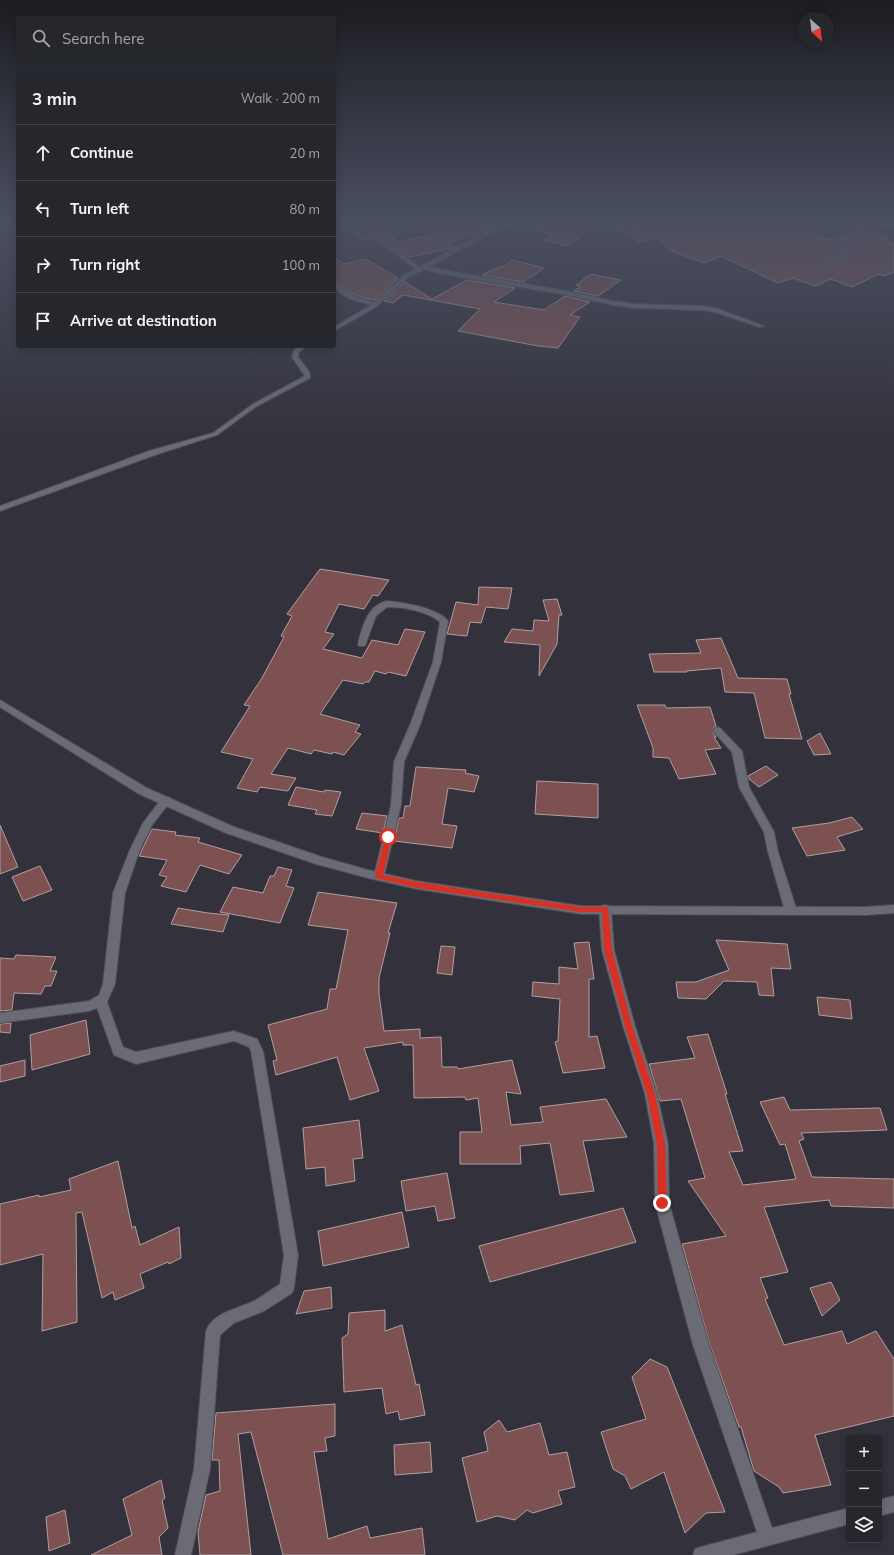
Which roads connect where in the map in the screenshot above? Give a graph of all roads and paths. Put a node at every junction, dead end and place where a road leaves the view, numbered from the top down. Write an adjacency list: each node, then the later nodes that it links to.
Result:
1 (346, 295): 4 (street)
2 (387, 295): 4 (street)
3 (574, 295): 5 (street)
4 (375, 305): 6 (street)
5 (761, 326)
6 (336, 328)
7 (301, 348): 8 (street)
8 (0, 509)
9 (362, 644): 13 (street)
10 (0, 703): 12 (street)
11 (718, 730): 16 (street)
12 (166, 801): 13 (street); 17 (street)
13 (379, 876): 14 (street)
14 (605, 909): 16 (street); 22 (street)
15 (894, 909): 16 (street)
16 (791, 910)
17 (101, 1002): 18 (street); 23 (street)
18 (0, 1018)
19 (894, 1504): 20 (street)
20 (882, 1507)
21 (846, 1517): 22 (street)
22 (767, 1538): 24 (street)
23 (183, 1555)
24 (701, 1555)

